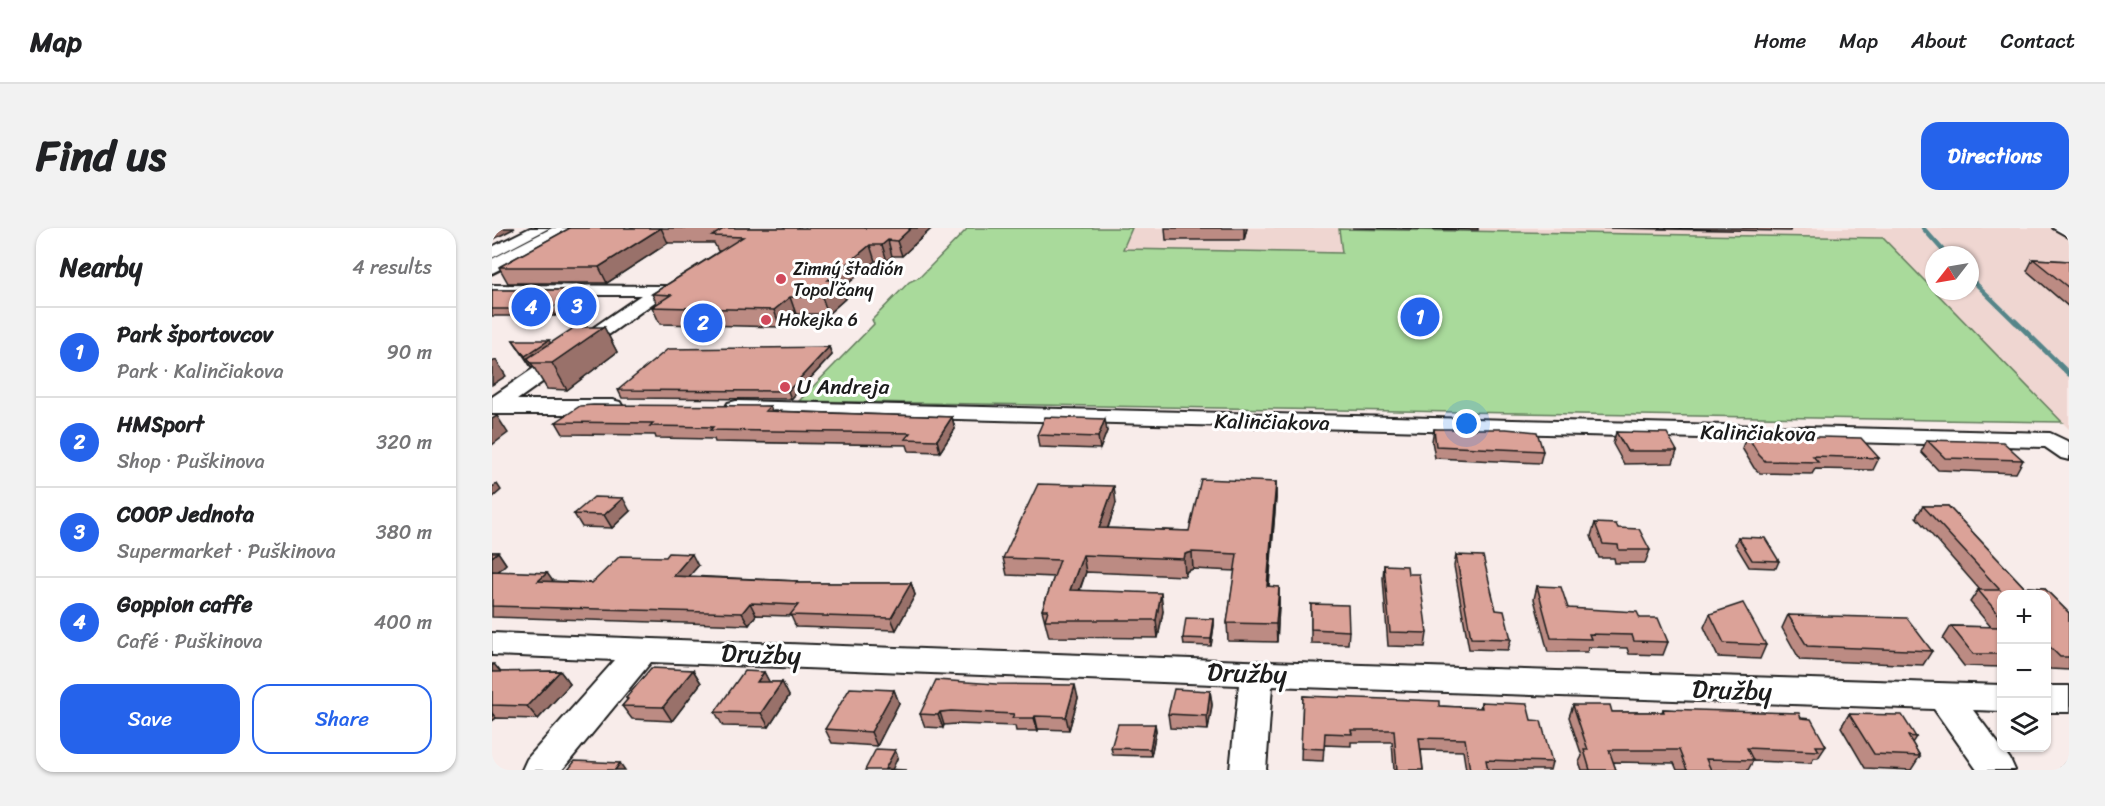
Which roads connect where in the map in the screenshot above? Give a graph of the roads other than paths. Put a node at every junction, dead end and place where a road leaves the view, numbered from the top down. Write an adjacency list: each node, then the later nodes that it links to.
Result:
1 (542, 228): 5 (street)
2 (2060, 228): 4 (street)
3 (573, 231): 5 (main road); 5 (street)
4 (2069, 232)
5 (493, 278): 6 (street)
6 (492, 406): 7 (street)
7 (636, 407)
8 (717, 408): 9 (street, Kalinčiakova)
9 (2060, 446)
10 (492, 644): 11 (street, Družby)
11 (643, 650): 12 (street, Družby); 17 (street)
12 (1257, 673): 13 (street, Družby); 18 (street)
13 (1944, 697): 14 (street, Družby); 19 (street)
14 (1997, 698)
15 (2051, 699): 16 (street)
16 (2069, 699)
17 (540, 770)
18 (1248, 770)
19 (1997, 770)

